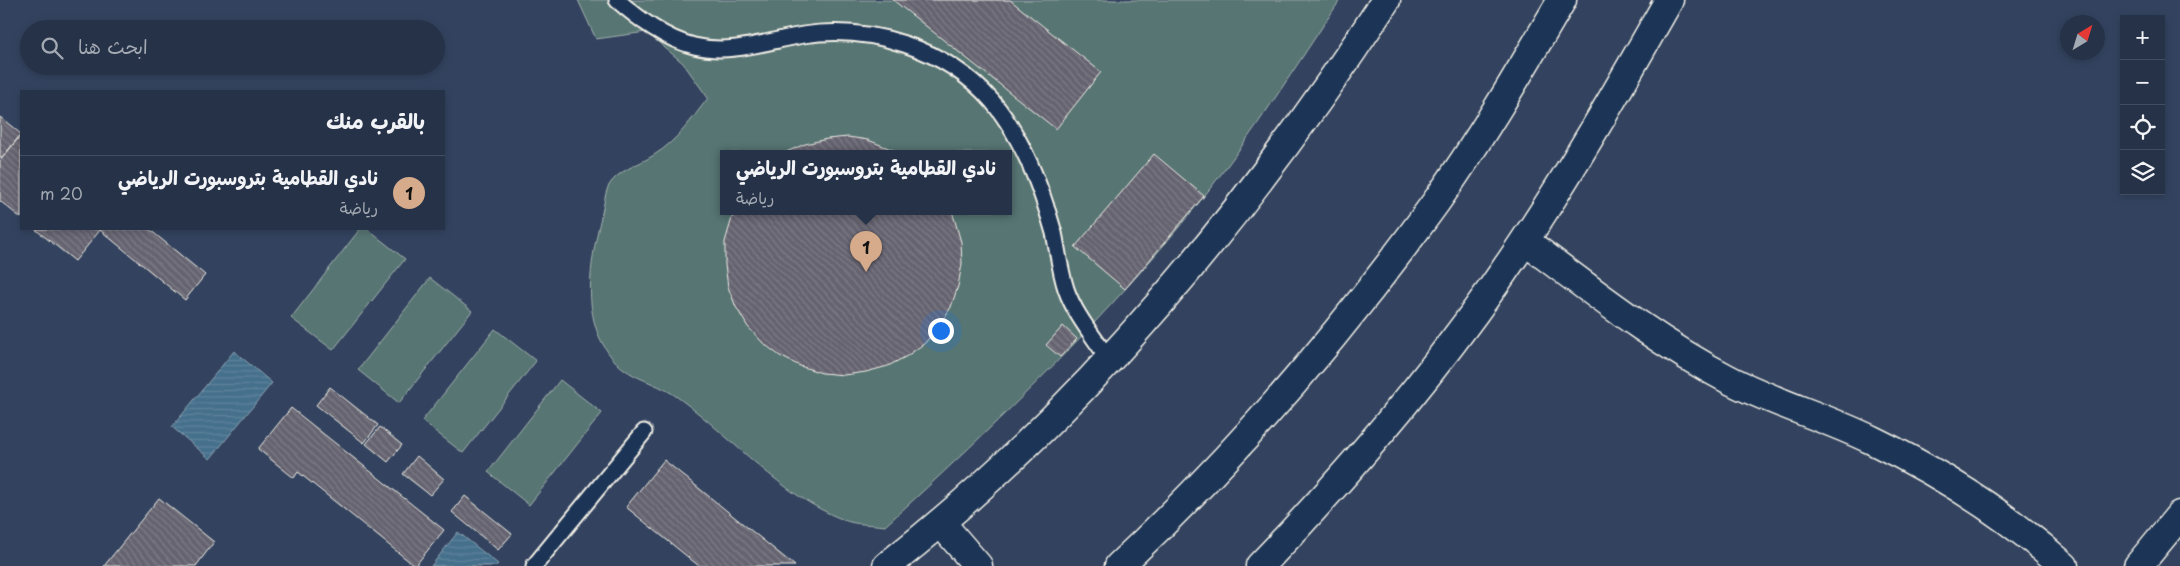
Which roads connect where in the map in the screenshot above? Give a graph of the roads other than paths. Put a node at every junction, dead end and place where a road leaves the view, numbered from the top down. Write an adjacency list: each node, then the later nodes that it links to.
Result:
1 (617, 0): 6 (lane)
2 (1386, 0): 6 (street)
3 (1562, 0): 13 (street)
4 (1669, 0): 5 (street)
5 (1525, 241): 14 (street); 15 (street)
6 (1109, 360): 9 (street)
7 (644, 432): 10 (lane)
8 (2180, 515): 16 (street)
9 (941, 524): 11 (street); 12 (street)
10 (534, 566)
11 (887, 566)
12 (978, 566)
13 (1119, 566)
14 (1260, 566)
15 (2064, 566)
16 (2138, 566)

